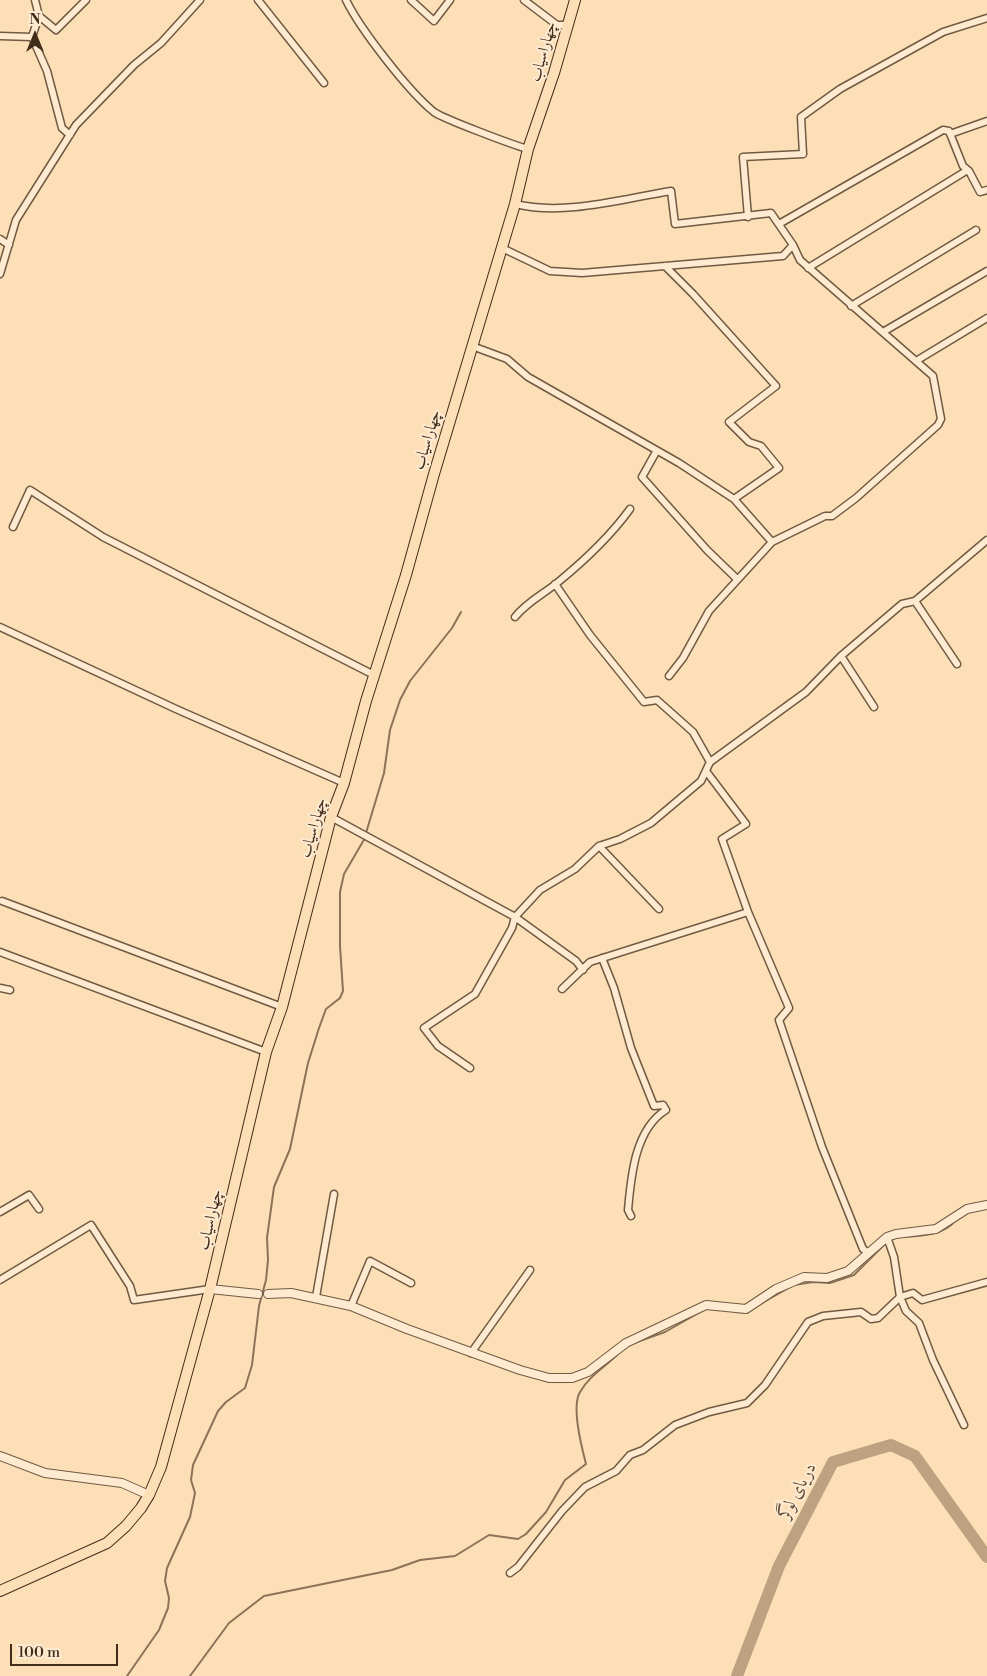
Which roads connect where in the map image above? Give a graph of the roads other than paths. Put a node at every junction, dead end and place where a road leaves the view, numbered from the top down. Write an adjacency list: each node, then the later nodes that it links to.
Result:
1 (35, 0): 10 (street)
2 (86, 0): 10 (street)
3 (200, 0): 18 (street)
4 (258, 0): 15 (street)
5 (346, 0): 19 (street)
6 (412, 0): 7 (street)
7 (450, 0)
8 (524, 0): 12 (street)
9 (575, 0): 12 (highway, چهاراسیاب)
10 (39, 16): 14 (street)
11 (987, 18): 23 (street)
12 (567, 25): 19 (highway, چهاراسیاب)
13 (0, 36): 14 (street)
14 (32, 37): 18 (street)
15 (324, 82)
16 (987, 121): 17 (street)
17 (950, 134): 20 (street); 24 (street)
18 (70, 135): 27 (street)
19 (528, 148): 22 (highway, چهاراسیاب)
20 (966, 171): 21 (street); 31 (street)
21 (987, 190)
22 (516, 204): 23 (street); 29 (highway, چهاراسیاب)
23 (748, 217): 24 (street)
24 (779, 224): 28 (street)
25 (976, 230): 34 (street)
26 (0, 239): 27 (street)
27 (9, 245): 33 (street)
28 (793, 245): 30 (street); 31 (street)
29 (502, 248): 30 (street); 37 (highway, چهاراسیاب)
30 (665, 266): 40 (street)
31 (808, 268): 34 (street)
32 (987, 271): 36 (street)
33 (0, 274)
34 (852, 306): 36 (street)
35 (987, 318): 38 (street)
36 (884, 332): 38 (street)
37 (472, 346): 39 (street); 52 (highway, چهاراسیاب)
38 (916, 362): 44 (street)
39 (656, 452): 40 (street); 45 (street)
40 (734, 499): 44 (street)
41 (630, 509): 46 (street)
42 (13, 527): 52 (street)
43 (987, 540): 47 (street)
44 (772, 542): 45 (street)
45 (737, 579): 53 (street)
46 (556, 584): 48 (street); 55 (street)
47 (915, 601): 50 (street); 51 (street)
48 (515, 617)
49 (0, 627): 57 (street)
50 (841, 656): 54 (street); 55 (street)
51 (957, 664)
52 (374, 674): 57 (highway, چهاراسیاب)
53 (669, 676)
54 (874, 707)
55 (710, 762): 56 (street)
56 (706, 770): 59 (street); 62 (street)
57 (344, 782): 58 (highway, چهاراسیاب)
58 (331, 817): 63 (street); 70 (highway, چهاراسیاب)
59 (598, 846): 61 (street); 63 (street)
60 (2, 901): 70 (street)
61 (659, 909)
62 (748, 912): 65 (street); 79 (street)
63 (515, 917): 66 (street); 72 (street)
64 (0, 952): 71 (street)
65 (602, 958): 66 (street); 77 (street)
66 (583, 970): 68 (street)
67 (0, 988): 69 (street)
68 (562, 989)
69 (10, 990)
70 (282, 1007): 71 (highway, چهاراسیاب)
71 (266, 1052): 84 (highway, چهاراسیاب)
72 (470, 1068)
73 (334, 1194): 87 (street)
74 (987, 1204): 78 (street)
75 (39, 1209): 76 (street)
76 (0, 1212)
77 (630, 1216)
78 (887, 1238): 79 (street); 88 (street)
79 (869, 1253): 90 (street)
80 (530, 1270): 90 (street)
81 (0, 1280): 84 (street)
82 (987, 1282): 88 (street)
83 (411, 1283): 89 (street)
84 (210, 1289): 85 (street); 93 (highway, چهاراسیاب)
85 (258, 1294): 86 (street)
86 (268, 1294): 87 (street)
87 (316, 1297): 89 (street)
88 (900, 1297): 91 (street); 94 (street)
89 (351, 1306): 90 (street)
90 (471, 1353)
91 (964, 1425)
92 (0, 1456): 93 (street)
93 (149, 1494): 95 (highway, چهاراسیاب)
94 (510, 1573)
95 (0, 1591)

